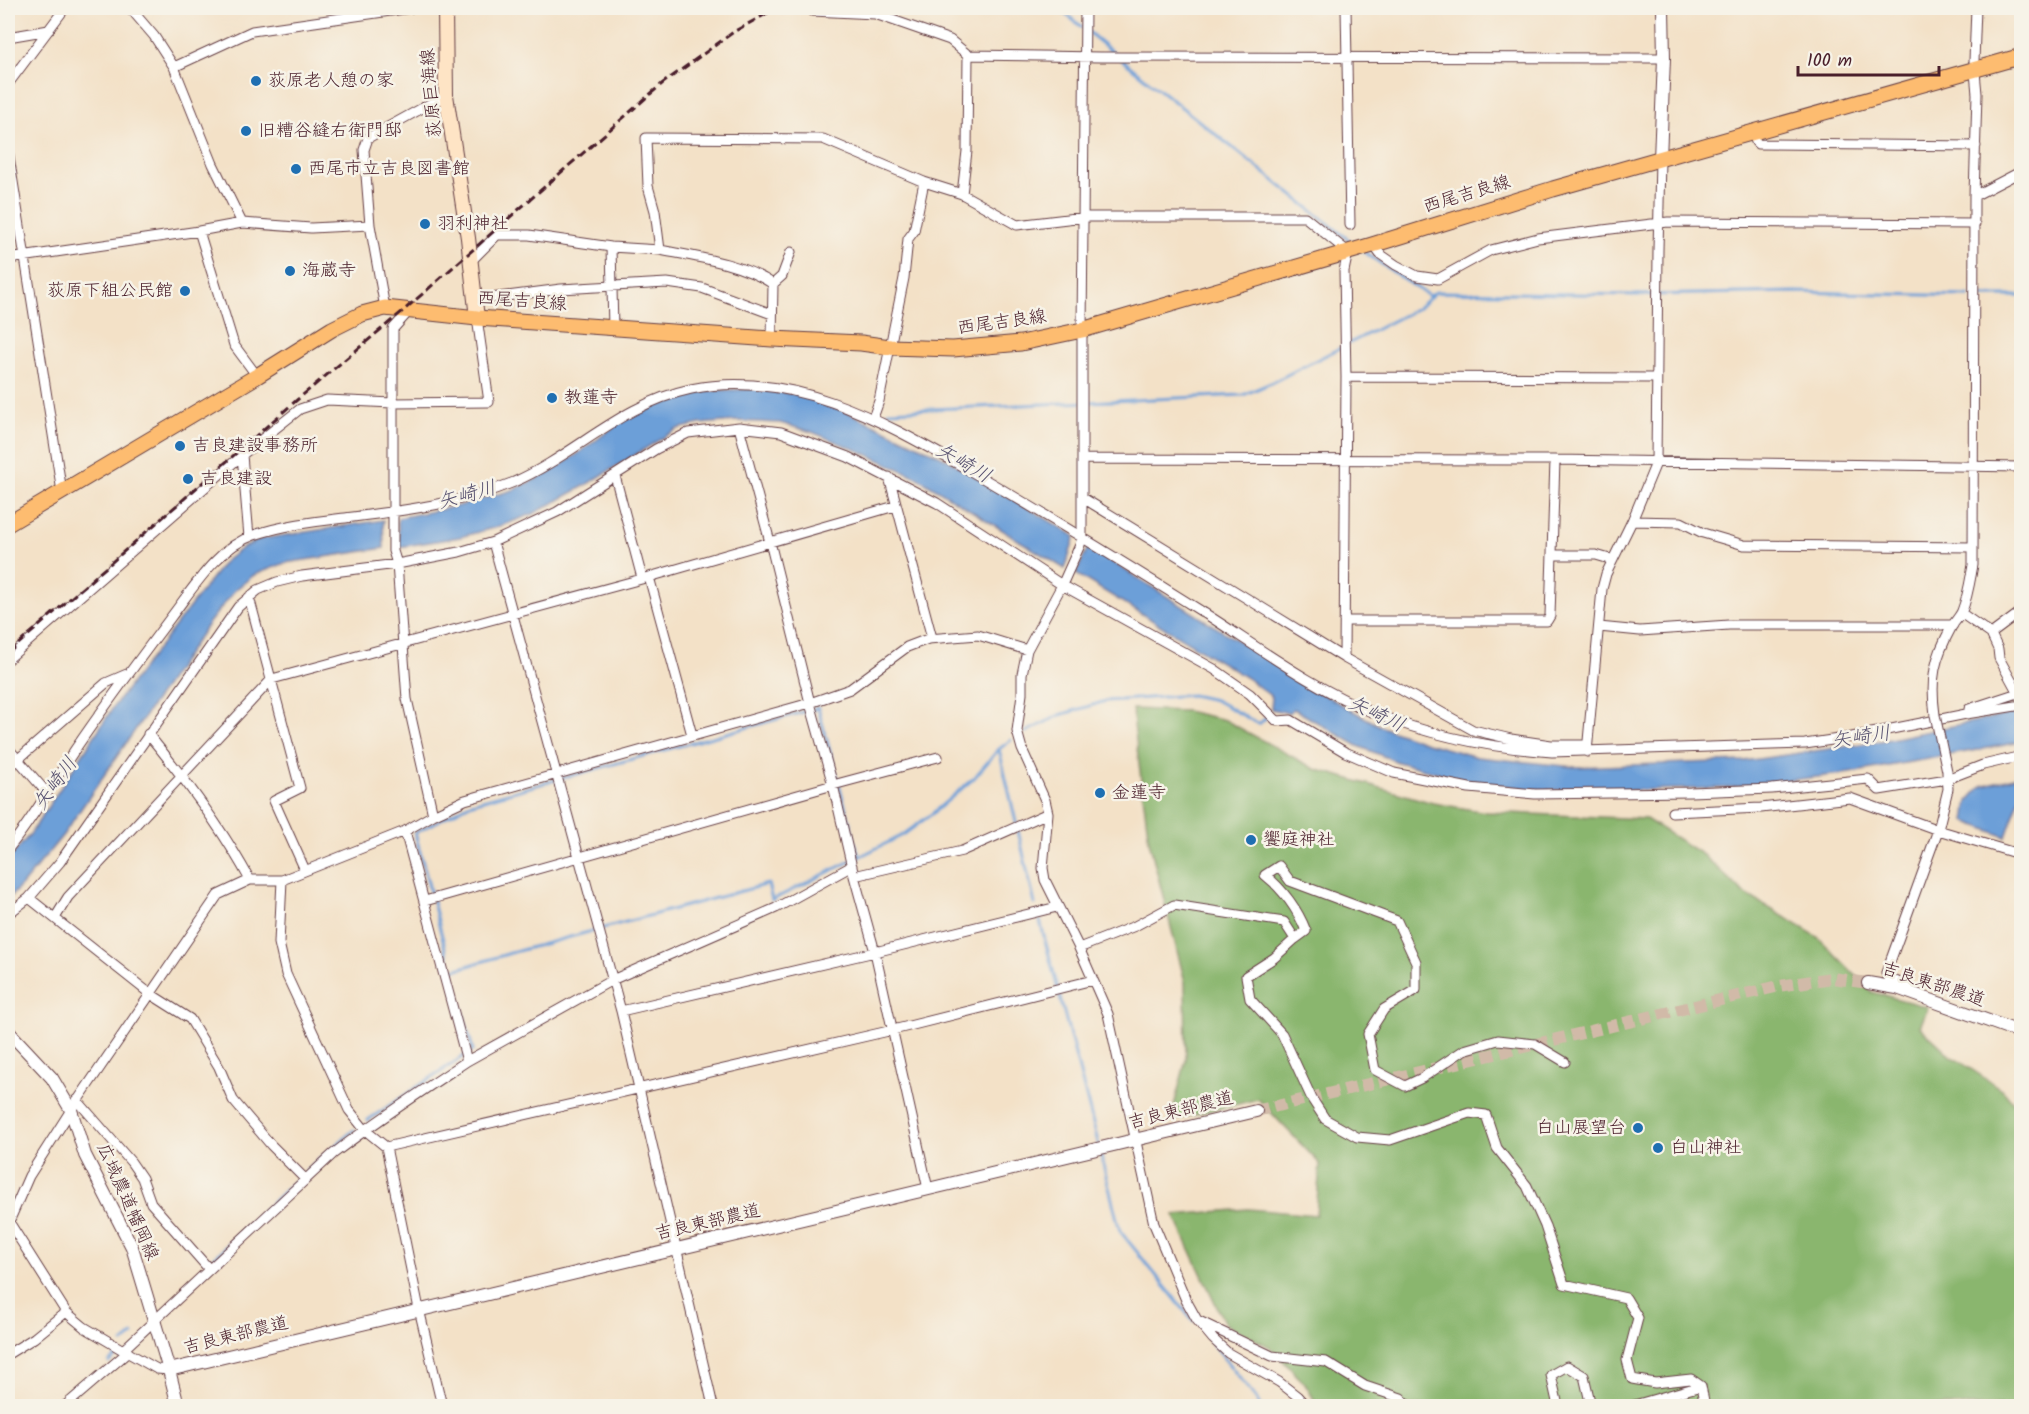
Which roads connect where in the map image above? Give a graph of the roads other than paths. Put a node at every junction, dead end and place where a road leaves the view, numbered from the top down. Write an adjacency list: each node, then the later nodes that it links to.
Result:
1 (65, 8): 10 (street)
2 (130, 8): 17 (street)
3 (411, 8): 17 (street)
4 (445, 8): 20 (main road, 荻原巨海線)
5 (1346, 8): 15 (street)
6 (1663, 8): 16 (street)
7 (1976, 8): 18 (street)
8 (812, 11): 13 (street)
9 (1085, 12): 12 (street)
10 (49, 30): 11 (street); 19 (street)
11 (8, 36)
12 (1084, 51): 13 (street); 15 (street); 29 (street)
13 (968, 55): 27 (street)
14 (2022, 56): 18 (main road, 西尾吉良線)
15 (1346, 57): 16 (street); 34 (street)
16 (1664, 58): 24 (street)
17 (174, 67): 30 (street)
18 (1975, 69): 21 (main road, 西尾吉良線); 22 (street)
19 (8, 84)
20 (446, 95): 33 (street); 43 (main road, 荻原巨海線)
21 (1753, 133): 22 (street); 24 (main road, 西尾吉良線)
22 (1976, 146): 28 (street)
23 (8, 150): 41 (street)
24 (1660, 159): 31 (street); 36 (main road, 西尾吉良線)
25 (2022, 171): 28 (street)
26 (924, 182): 27 (street); 38 (street); 54 (street)
27 (962, 194): 29 (street)
28 (1974, 196): 32 (street)
29 (1084, 217): 40 (street); 52 (street)
30 (242, 223): 33 (street); 35 (street)
31 (1658, 224): 32 (street); 36 (street); 57 (street)
32 (1975, 224): 66 (street)
33 (370, 225): 47 (street)
34 (1350, 225)
35 (199, 231): 41 (street); 55 (street)
36 (1371, 245): 40 (main road, 西尾吉良線)
37 (612, 247): 38 (street); 43 (street); 45 (street)
38 (660, 250): 44 (street)
39 (791, 252): 44 (street)
40 (1348, 252): 52 (main road, 西尾吉良線); 56 (street)
41 (25, 257): 42 (street); 70 (street)
42 (8, 259)
43 (471, 261): 46 (main road, 荻原巨海線)
44 (773, 284): 49 (street)
45 (611, 286): 46 (street); 49 (street); 51 (street)
46 (475, 300): 50 (main road, 荻原巨海線)
47 (385, 308): 48 (main road, 西尾吉良線); 55 (main road, 西尾吉良線)
48 (410, 310): 50 (main road, 西尾吉良線); 58 (street)
49 (771, 314): 53 (street)
50 (477, 318): 51 (main road, 西尾吉良線); 58 (street)
51 (613, 328): 53 (main road, 西尾吉良線)
52 (1082, 330): 54 (main road, 西尾吉良線); 62 (street)
53 (772, 339): 54 (main road, 西尾吉良線)
54 (890, 347): 59 (street)
55 (256, 376): 70 (main road, 西尾吉良線)
56 (1346, 377): 57 (street); 63 (street)
57 (1656, 378): 65 (street)
58 (393, 403): 61 (street); 73 (street)
59 (873, 418): 73 (street); 77 (street)
60 (740, 428): 68 (street); 69 (street); 79 (street)
61 (242, 455): 76 (street); 98 (street)
62 (1082, 459): 63 (street); 71 (street)
63 (1344, 460): 64 (street); 90 (street)
64 (1555, 460): 65 (street); 81 (street)
65 (1656, 463): 66 (street); 74 (street)
66 (1972, 467): 67 (street); 80 (street)
67 (2022, 467)
68 (615, 476): 78 (street); 84 (street)
69 (889, 477): 72 (street); 85 (street)
70 (62, 492): 75 (main road, 西尾吉良線)
71 (1083, 498): 77 (street); 97 (street)
72 (896, 506): 79 (street); 94 (street)
73 (392, 516): 76 (street); 83 (street)
74 (1632, 520): 80 (street); 82 (street)
75 (8, 524)
76 (249, 537): 99 (street)
77 (1081, 540): 85 (street); 107 (street)
78 (493, 542): 83 (street); 89 (street)
79 (770, 542): 84 (street); 101 (street)
80 (1973, 547): 88 (street)
81 (1553, 555): 82 (street); 90 (street)
82 (1613, 560): 92 (street)
83 (396, 564): 86 (street); 95 (street)
84 (645, 577): 89 (street); 105 (street)
85 (1062, 585): 96 (street); 112 (street)
86 (249, 597): 100 (street); 104 (street)
87 (2022, 610): 93 (street)
88 (1961, 613): 91 (street); 93 (street)
89 (513, 614): 95 (street); 114 (street)
90 (1344, 621): 97 (street)
91 (1953, 625): 92 (street); 112 (street, bridge)
92 (1599, 627): 107 (street)
93 (1991, 634): 103 (street)
94 (932, 638): 96 (street); 101 (street)
95 (402, 644): 100 (street); 119 (street)
96 (1027, 650): 118 (street)
97 (1344, 658): 107 (street)
98 (8, 659)
99 (128, 673): 110 (street); 116 (street)
100 (272, 679): 113 (street); 126 (street)
101 (810, 703): 105 (street); 115 (street)
102 (2022, 705): 103 (street)
103 (1966, 714): 107 (street)
104 (148, 734): 113 (street); 130 (street)
105 (692, 735): 114 (street)
106 (8, 748): 110 (street)
107 (1587, 748)
108 (2022, 756): 112 (street)
109 (938, 757): 115 (street)
110 (17, 761): 111 (street); 116 (street)
111 (8, 768)
112 (1947, 775): 120 (street)
113 (182, 776): 128 (street); 134 (street)
114 (555, 776): 119 (street); 124 (street)
115 (833, 784): 124 (street); 125 (street)
116 (46, 793): 122 (street)
117 (1672, 812): 120 (street)
118 (1048, 813): 127 (street); 132 (street)
119 (434, 814): 121 (street)
120 (1938, 830): 123 (street); 142 (street)
121 (405, 831): 126 (street); 131 (street)
122 (8, 849)
123 (2022, 855)
124 (577, 857): 131 (street); 138 (street)
125 (852, 866): 127 (street); 138 (street)
126 (304, 870): 129 (street)
127 (854, 876): 137 (street)
128 (250, 880): 129 (street); 141 (street)
129 (282, 880): 152 (street)
130 (29, 898): 133 (street); 134 (street)
131 (425, 901): 147 (street)
132 (1057, 907): 136 (street); 137 (street)
133 (8, 914)
134 (55, 918): 141 (street)
135 (1294, 939): 136 (street); 148 (street); 167 (street)
136 (1079, 948): 139 (street)
137 (875, 952): 143 (street); 144 (street)
138 (612, 980): 143 (street); 147 (street)
139 (1093, 980): 144 (street); 153 (street)
140 (1868, 982): 142 (street, 吉良東部農道)
141 (149, 993): 150 (street); 155 (street)
142 (1924, 999): 146 (street, 吉良東部農道)
143 (621, 1011): 149 (street)
144 (893, 1029): 149 (street); 156 (street)
145 (8, 1031): 150 (street, 広域農道幡岡線)
146 (2022, 1034)
147 (467, 1061): 152 (street)
148 (1565, 1062)
149 (638, 1089): 154 (street); 158 (street)
150 (74, 1105): 157 (street); 159 (street); 163 (street, 広域農道幡岡線)
151 (1256, 1111): 153 (street, 吉良東部農道)
152 (365, 1130): 154 (street); 155 (street)
153 (1135, 1142): 156 (street, 吉良東部農道); 162 (street)
154 (386, 1148): 160 (street)
155 (305, 1179): 159 (street)
156 (928, 1189): 158 (street, 吉良東部農道)
157 (8, 1223): 161 (street)
158 (676, 1249): 160 (street, 吉良東部農道); 171 (street)
159 (209, 1269): 163 (street)
160 (419, 1309): 166 (street, 吉良東部農道); 170 (street)
161 (66, 1312): 164 (street); 165 (street)
162 (1197, 1320): 172 (street); 173 (street)
163 (153, 1322): 164 (street); 166 (street, 広域農道幡岡線)
164 (126, 1351): 166 (street); 168 (street)
165 (8, 1354)
166 (170, 1370): 169 (street, 広域農道幡岡線)
167 (1701, 1386): 176 (street); 177 (street)
168 (65, 1407)
169 (178, 1407)
170 (442, 1407)
171 (713, 1407)
172 (1306, 1407)
173 (1408, 1407)
174 (1558, 1407): 175 (street)
175 (1591, 1407)
176 (1631, 1407)
177 (1705, 1407)

